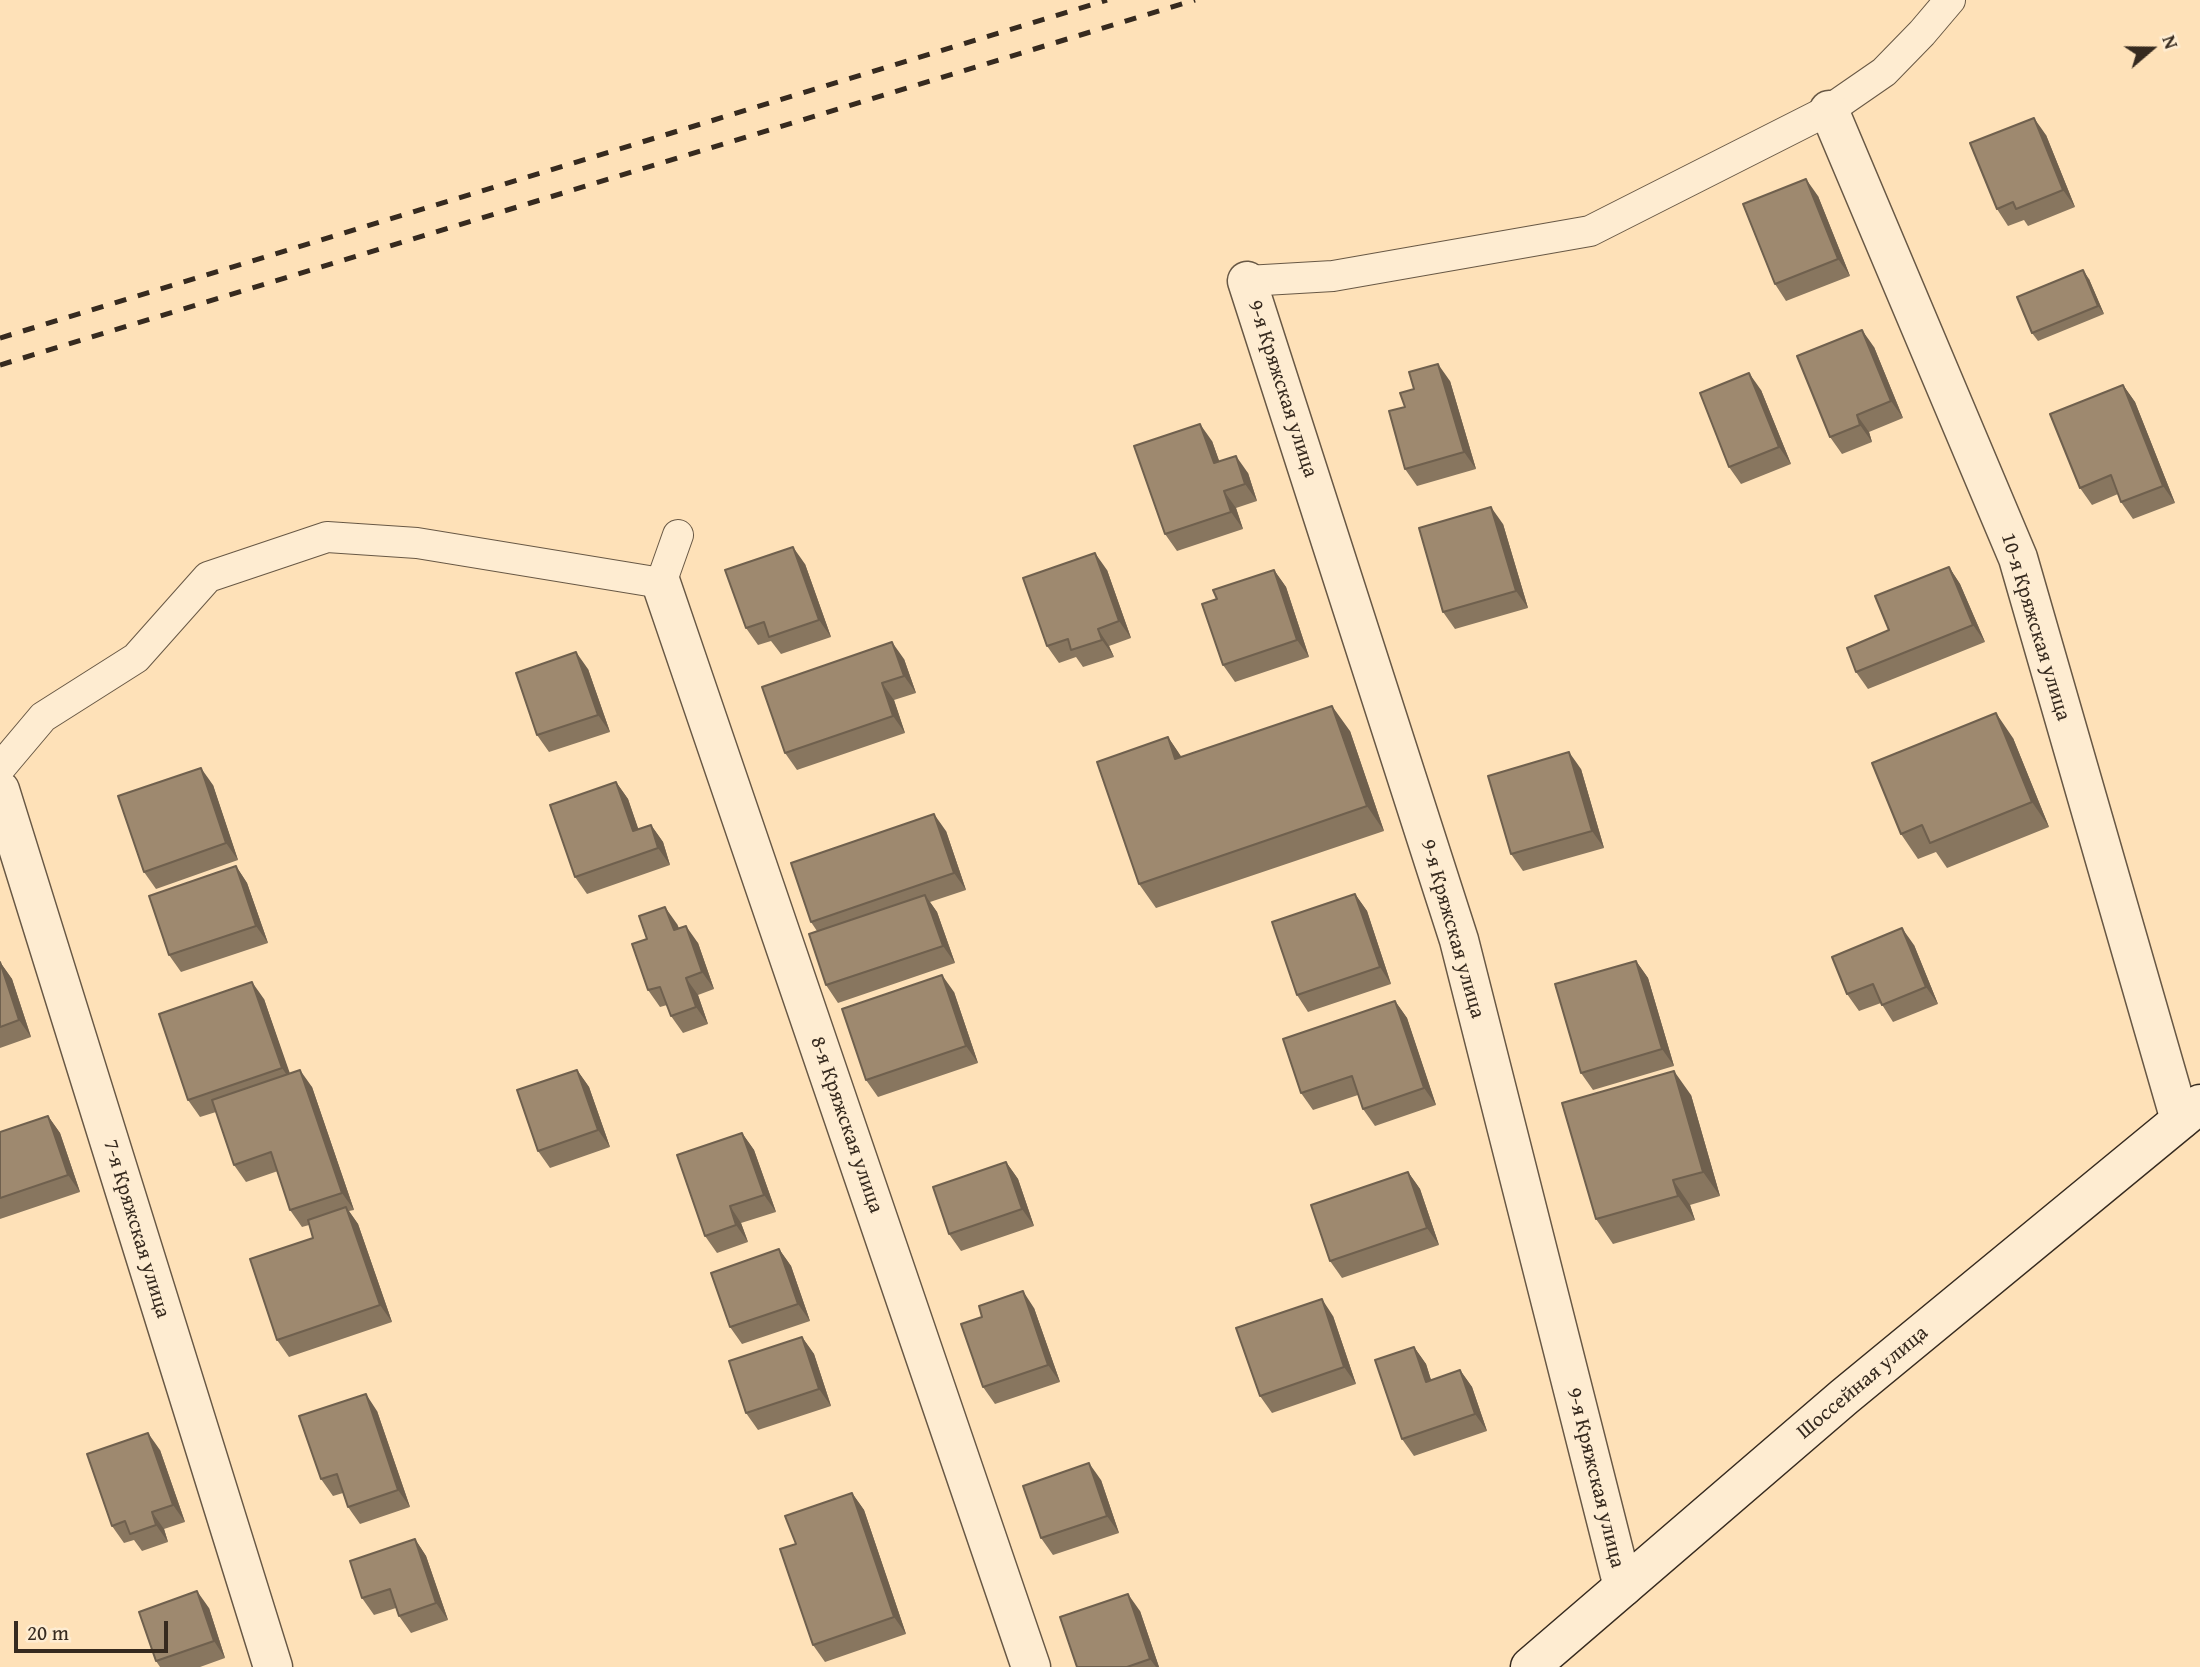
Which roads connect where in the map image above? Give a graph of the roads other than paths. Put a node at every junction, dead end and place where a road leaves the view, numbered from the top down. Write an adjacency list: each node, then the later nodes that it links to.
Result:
1 (1950, 0): 2 (lane)
2 (1829, 110): 3 (lane); 8 (street, 10-я Кряжская улица)
3 (1247, 281): 9 (street, 9-я Кряжская улица)
4 (678, 535): 5 (lane)
5 (661, 583): 6 (lane); 11 (street, 8-я Кряжская улица)
6 (0, 768)
7 (0, 790): 10 (street, 7-я Кряжская улица)
8 (2190, 1112): 9 (street, Шоссейная улица)
9 (1623, 1587): 12 (street, Шоссейная улица)
10 (273, 1667)
11 (1031, 1667)
12 (1530, 1667)

